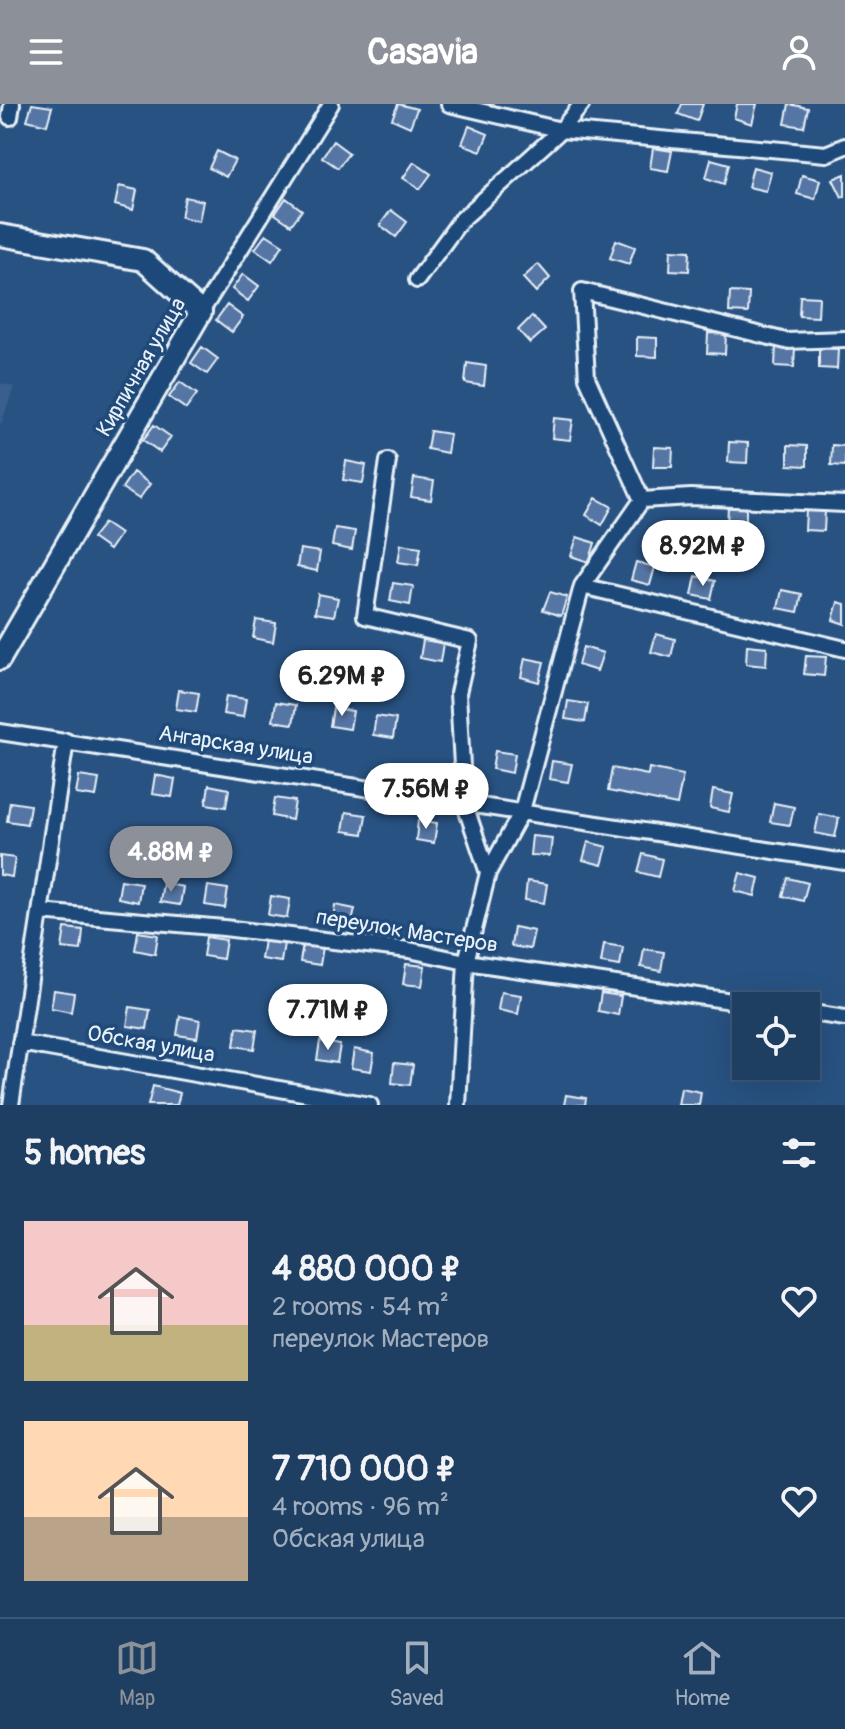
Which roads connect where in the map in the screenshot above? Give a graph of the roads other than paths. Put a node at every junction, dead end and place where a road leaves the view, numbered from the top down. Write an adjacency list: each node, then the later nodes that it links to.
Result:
1 (331, 104): 8 (street, Кирпичная улица)
2 (449, 104): 4 (street)
3 (582, 104): 4 (street)
4 (561, 130): 5 (street); 7 (street)
5 (845, 146)
6 (0, 235): 8 (street)
7 (417, 280)
8 (201, 312): 15 (street, Кирпичная улица)
9 (845, 339): 11 (street)
10 (388, 461): 18 (street)
11 (642, 500): 12 (street); 13 (street)
12 (845, 504)
13 (582, 586): 14 (street); 19 (street)
14 (845, 649)
15 (0, 659)
16 (0, 732): 17 (street, Ангарская улица)
17 (66, 741): 18 (street, Ангарская улица); 22 (street)
18 (464, 802): 19 (street, Ангарская улица); 21 (street)
19 (522, 811): 20 (street, Ангарская улица); 21 (street)
20 (845, 862)
21 (488, 873): 23 (street)
22 (40, 912): 23 (street, переулок Мастеров); 27 (street)
23 (466, 962): 24 (street, переулок Мастеров); 30 (street)
24 (732, 1001)
25 (820, 1014): 26 (street)
26 (845, 1018)
27 (20, 1043): 28 (street); 29 (street, Обская улица)
28 (11, 1105)
29 (370, 1105)
30 (458, 1105)

